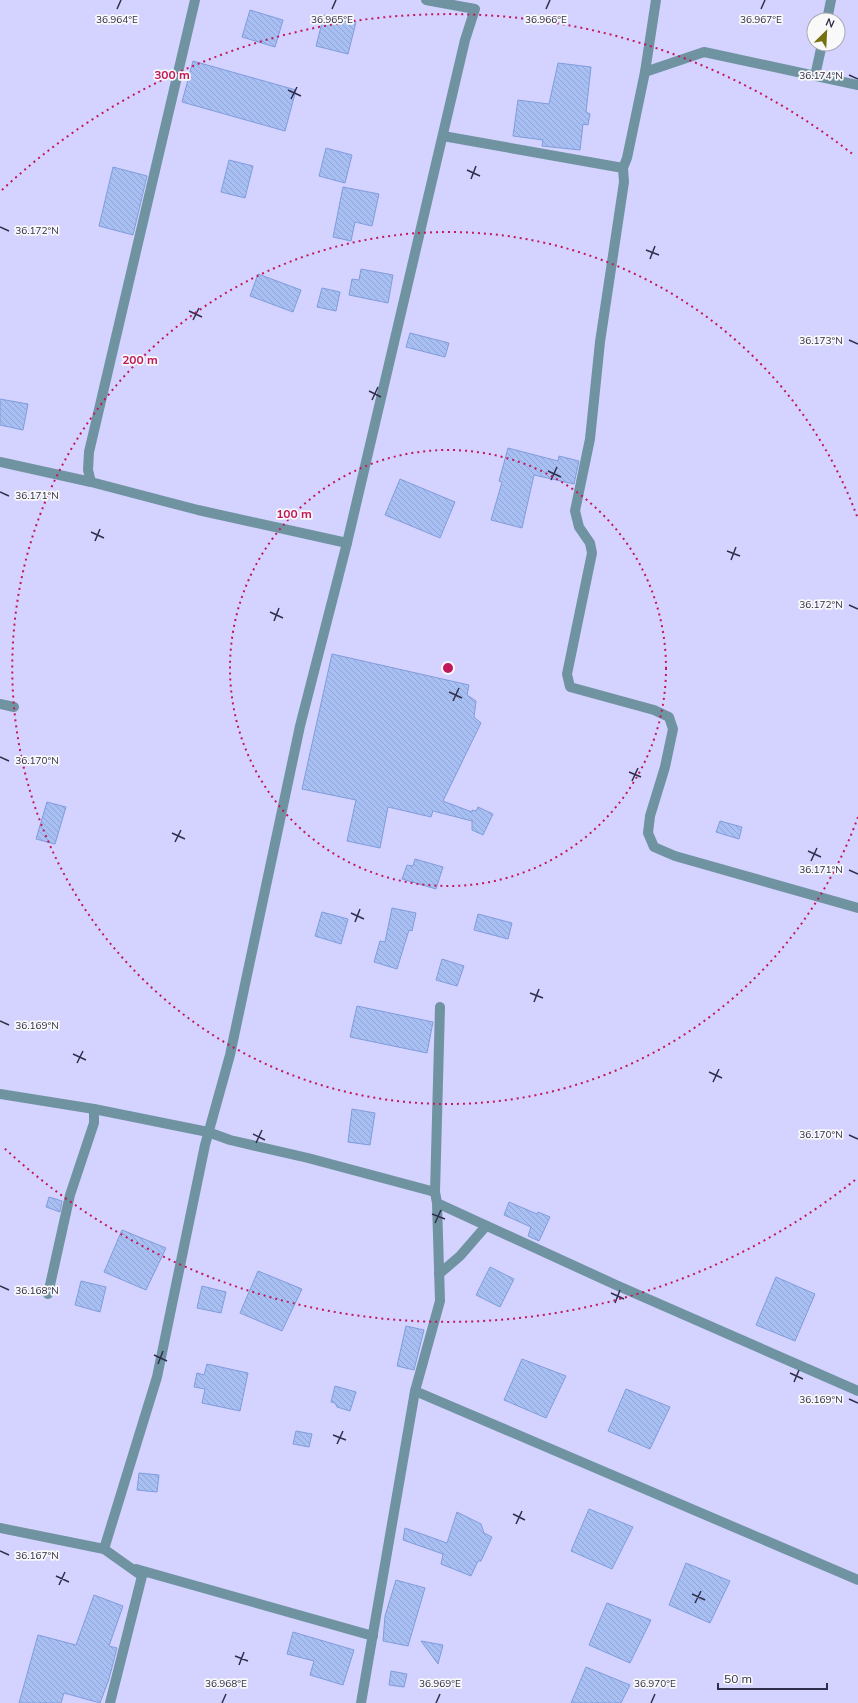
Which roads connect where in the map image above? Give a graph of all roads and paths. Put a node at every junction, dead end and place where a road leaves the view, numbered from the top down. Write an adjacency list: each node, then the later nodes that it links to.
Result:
1 (195, 0): 14 (street)
2 (426, 0): 5 (street)
3 (656, 0): 8 (street)
4 (831, 0): 6 (street)
5 (476, 5): 11 (street)
6 (829, 12)
7 (820, 52): 9 (street)
8 (645, 72): 9 (street); 12 (street)
9 (815, 76): 10 (street)
10 (858, 85)
11 (443, 136): 12 (street); 15 (street)
12 (623, 168): 18 (street)
13 (0, 462): 14 (street)
14 (91, 482): 15 (street)
15 (347, 543): 22 (street)
16 (0, 704): 17 (street)
17 (14, 707)
18 (858, 908)
19 (440, 1007): 23 (street)
20 (0, 1094): 21 (street)
21 (94, 1109): 22 (street); 27 (street)
22 (208, 1132): 23 (street); 31 (street)
23 (435, 1192): 24 (street)
24 (437, 1203): 25 (street); 26 (street)
25 (486, 1226): 26 (street); 29 (street)
26 (439, 1274): 28 (street)
27 (48, 1294)
28 (415, 1391): 33 (street); 34 (street)
29 (858, 1391)
30 (0, 1528): 31 (street)
31 (104, 1549): 32 (street)
32 (135, 1569): 34 (street); 35 (street)
33 (858, 1580)
34 (373, 1636): 36 (street)
35 (110, 1703)
36 (361, 1703)

